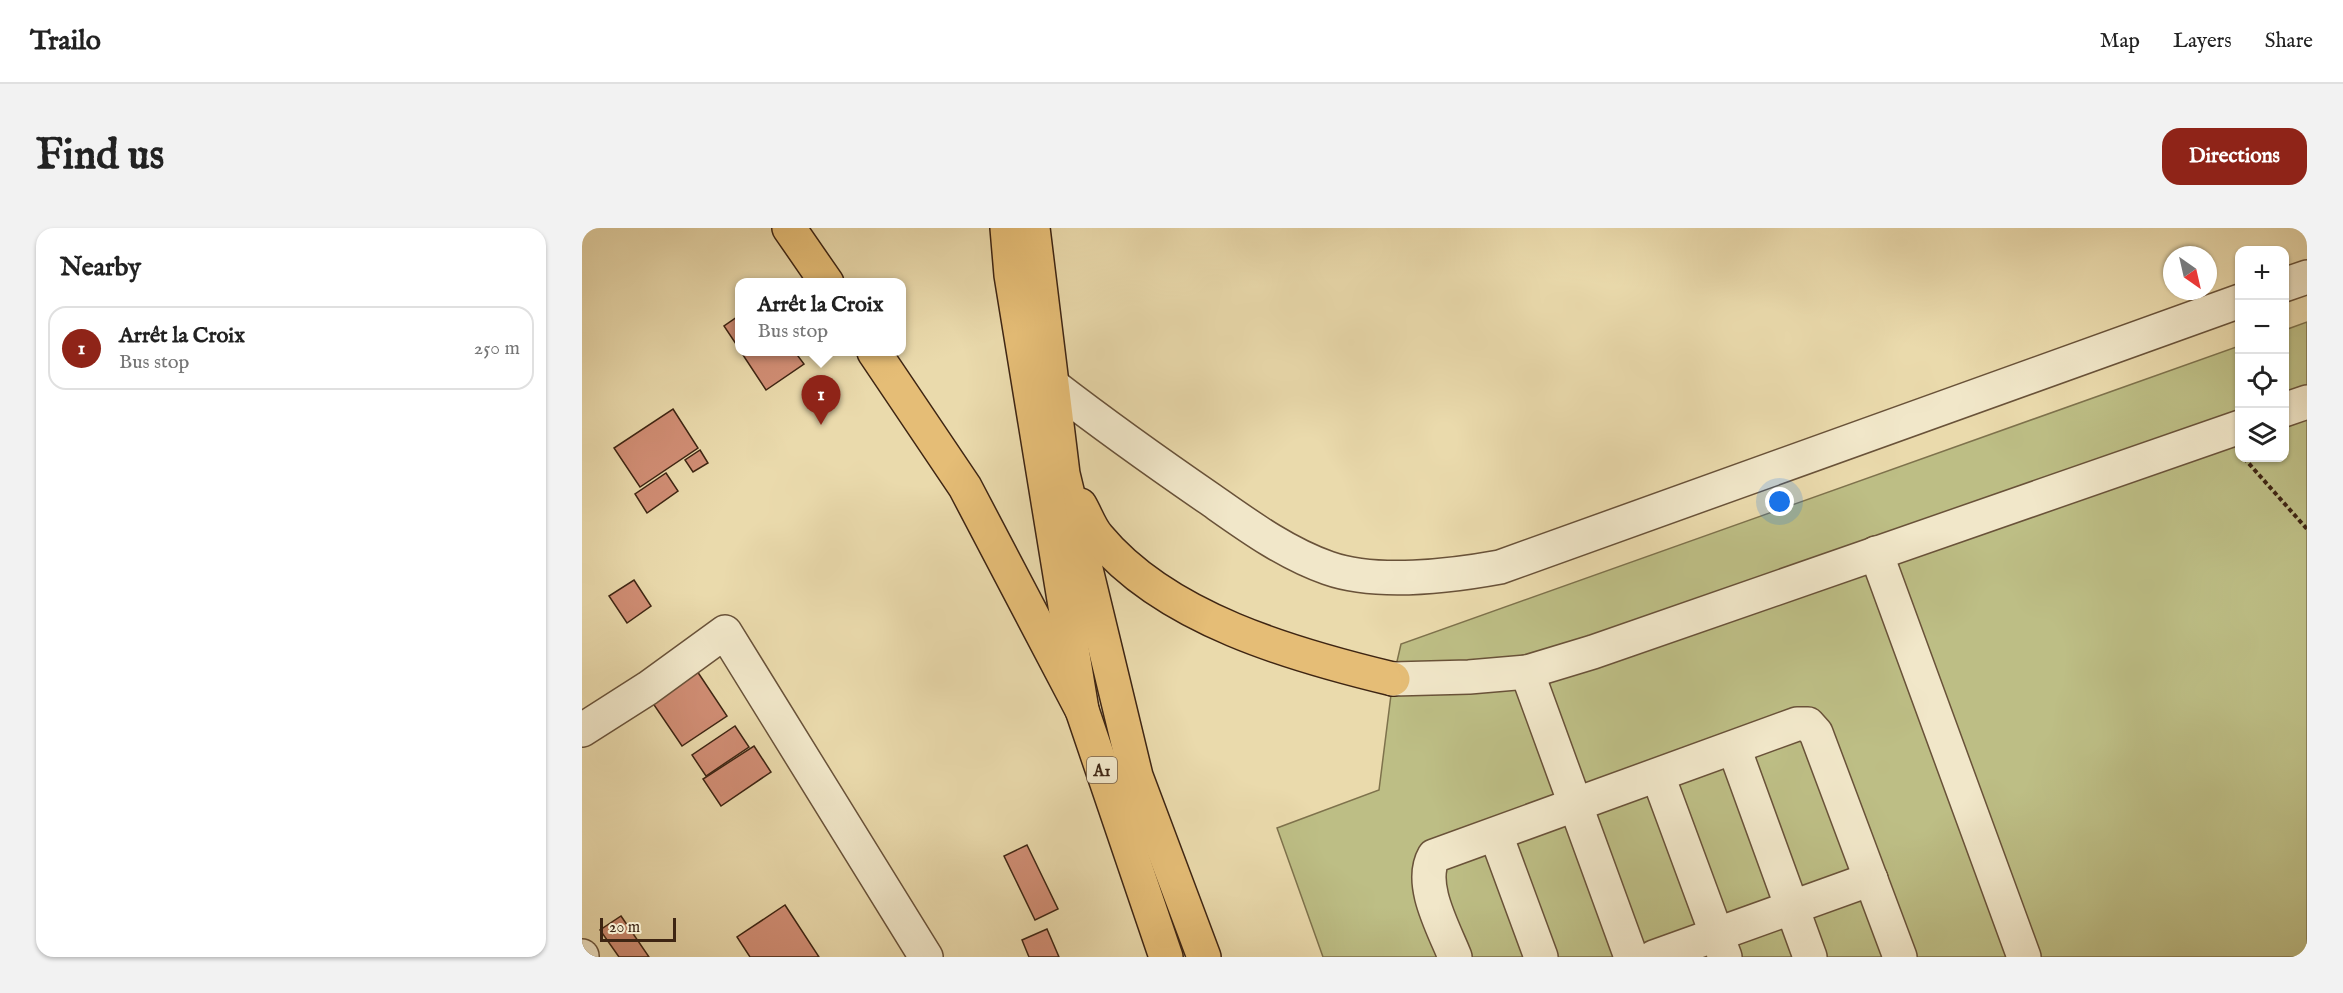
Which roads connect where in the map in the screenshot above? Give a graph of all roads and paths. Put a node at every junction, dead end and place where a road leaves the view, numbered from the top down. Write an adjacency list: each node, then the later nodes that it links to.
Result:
1 (789, 228): 5 (main road)
2 (1007, 228): 19 (main road)
3 (1033, 228): 9 (main road)
4 (2307, 277): 6 (street)
5 (824, 278)
6 (2289, 283)
7 (2235, 303): 9 (street)
8 (877, 356): 19 (main road, A1)
9 (1051, 384): 14 (main road)
10 (2307, 402): 11 (street)
11 (2289, 408)
12 (2235, 429): 16 (street)
13 (2248, 462): 15 (path)
14 (1064, 474): 18 (main road); 30 (main road, A1)
15 (2307, 529)
16 (1876, 553): 17 (street); 37 (street)
17 (1527, 672): 18 (street); 23 (street)
18 (1393, 679)
19 (1082, 710): 29 (main road, A1)
20 (582, 729): 28 (street)
21 (1734, 748): 22 (street); 25 (street); 26 (street)
22 (1658, 776): 23 (street); 27 (street)
23 (1575, 807): 24 (street); 33 (street)
24 (1496, 835): 31 (street); 32 (street)
25 (1871, 879): 26 (street); 36 (street)
26 (1792, 907): 27 (street); 35 (street)
27 (1720, 946): 34 (street)
28 (926, 957)
29 (1166, 957)
30 (1204, 957)
31 (1455, 957)
32 (1541, 957)
33 (1630, 957)
34 (1654, 957)
35 (1810, 957)
36 (1900, 957)
37 (2024, 957)

